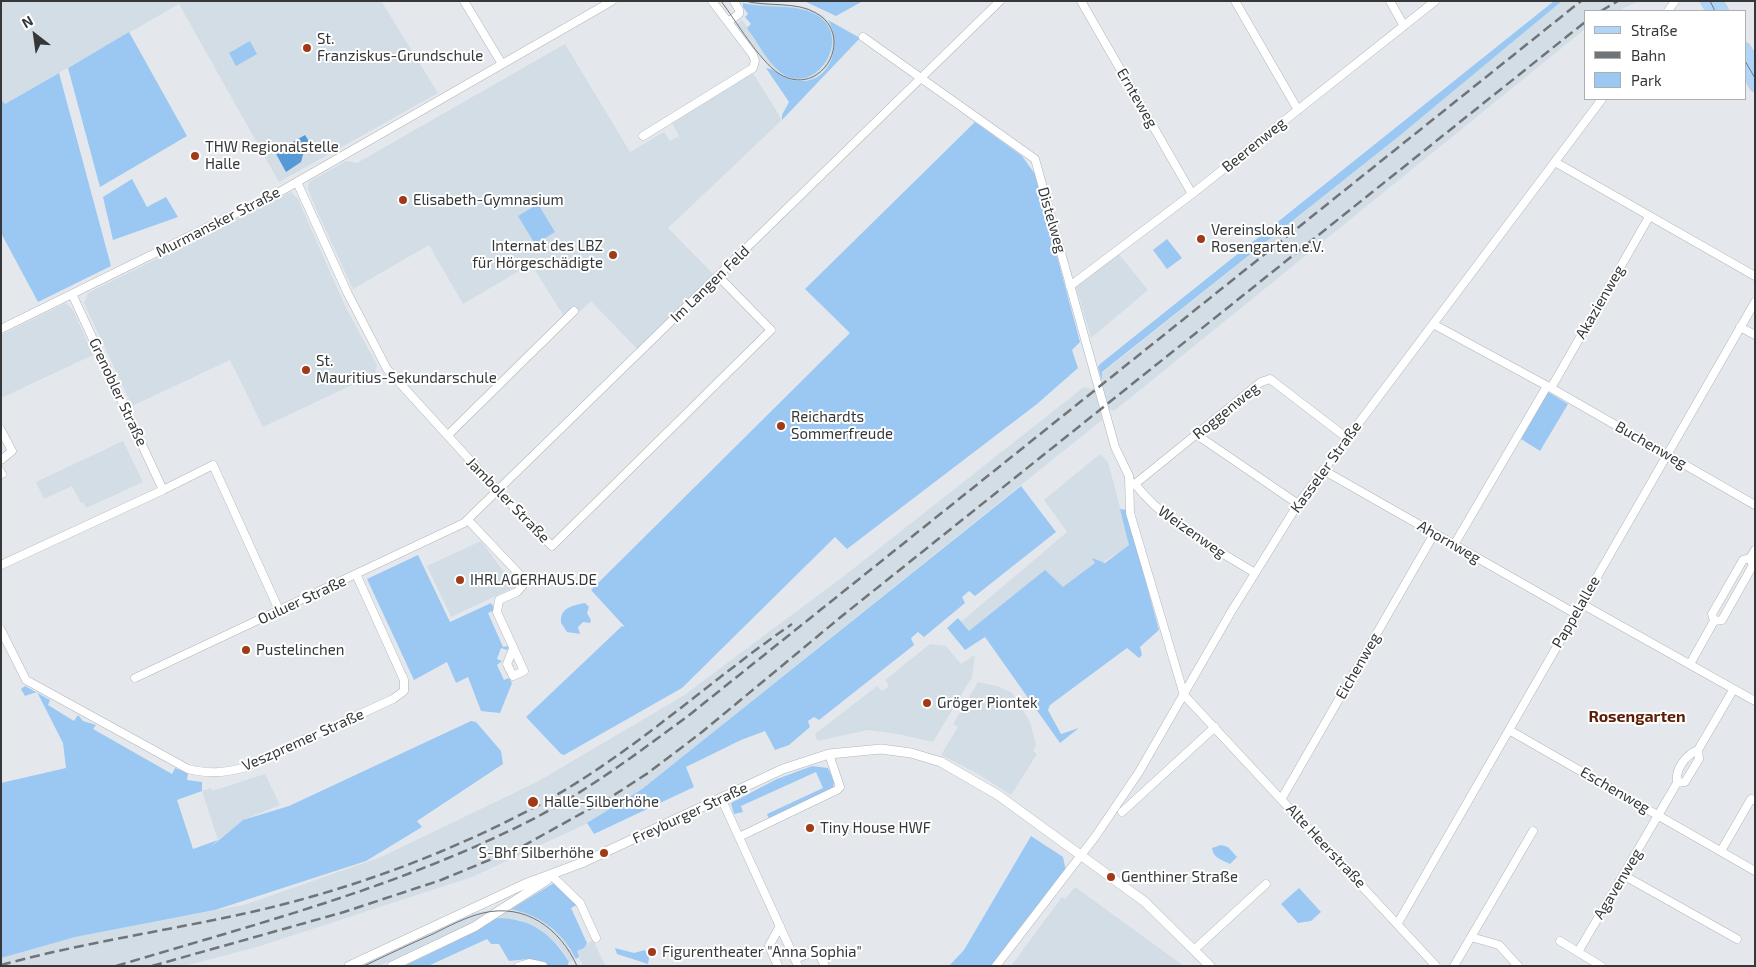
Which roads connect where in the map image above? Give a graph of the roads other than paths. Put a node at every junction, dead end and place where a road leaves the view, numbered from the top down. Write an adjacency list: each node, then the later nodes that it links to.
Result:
1 (464, 1): 14 (street)
2 (612, 1): 14 (street, Murmansker Straße)
3 (712, 1): 10 (street)
4 (734, 1): 10 (street)
5 (1000, 1): 17 (street, Im Langen Feld)
6 (1081, 1): 24 (street, Ernteweg)
7 (1235, 1): 20 (street)
8 (1390, 1): 11 (street)
9 (1435, 1): 11 (street, Beerenweg)
10 (728, 22): 21 (street)
11 (1404, 26): 20 (street, Beerenweg)
12 (863, 37): 17 (street, Distelweg)
13 (1746, 50): 15 (main road)
14 (502, 64): 23 (street, Murmansker Straße)
15 (1755, 64)
16 (1746, 70): 18 (main road)
17 (921, 77): 26 (street, Im Langen Feld); 28 (street, Distelweg)
18 (1755, 86)
19 (1601, 100): 22 (street, Kasseler Straße)
20 (1298, 110): 24 (street, Beerenweg)
21 (643, 136)
22 (1555, 162): 25 (street); 32 (street, Kasseler Straße)
23 (297, 182): 29 (street, Murmansker Straße); 39 (street, Jamboler Straße)
24 (1192, 194): 28 (street, Beerenweg)
25 (1649, 217): 27 (street); 36 (street, Akazienweg)
26 (718, 276): 46 (street, Im Langen Feld); 46 (street, Jamboler Straße)
27 (1755, 276)
28 (1070, 286): 44 (street, Distelweg)
29 (72, 294): 34 (street, Murmansker Straße); 45 (street, Grenobler Straße)
30 (1755, 302): 33 (street, Pappelallee)
31 (574, 311): 39 (street)
32 (1434, 324): 36 (street, Buchenweg); 40 (street, Kasseler Straße)
33 (1740, 327): 35 (street); 41 (street, Pappelallee)
34 (1, 329)
35 (1755, 335)
36 (1549, 387): 41 (street, Buchenweg); 51 (street)
37 (1, 430): 42 (street)
38 (1197, 435): 40 (street, Roggenweg); 44 (street, Roggenweg); 47 (street)
39 (448, 436): 46 (street, Jamboler Straße)
40 (1347, 438): 43 (street, Kasseler Straße)
41 (1668, 455): 48 (street, Buchenweg); 56 (street, Pappelallee)
42 (1, 460)
43 (1323, 470): 47 (street, Kasseler Straße); 50 (street, Ahornweg)
44 (1133, 483): 54 (street, Weizenweg); 64 (street, Alte Heerstraße)
45 (164, 490): 53 (street); 57 (street)
46 (498, 491): 49 (street, Ouluer Straße)
47 (1298, 504): 54 (street, Kasseler Straße)
48 (1755, 505)
49 (468, 520): 55 (street, Ouluer Straße); 60 (street)
50 (1434, 534): 51 (street, Ahornweg); 72 (street, Eichenweg)
51 (1454, 545): 58 (street, Ahornweg)
52 (1755, 550): 61 (street)
53 (1, 565)
54 (1255, 573): 64 (street, Kasseler Straße)
55 (356, 574): 57 (street, Ouluer Straße); 59 (street, Veszpremer Straße)
56 (1582, 604): 58 (street, Pappelallee); 61 (street)
57 (279, 610): 62 (street, Ouluer Straße)
58 (1576, 614): 67 (street, Pappelallee)
59 (2, 632)
60 (513, 649)
61 (1690, 664): 63 (street)
62 (135, 678)
63 (1734, 690): 65 (street); 68 (street)
64 (1184, 695): 66 (street, Alte Heerstraße); 79 (street, Kasseler Straße)
65 (1755, 702)
66 (1215, 727): 72 (street, Alte Heerstraße); 74 (street)
67 (1509, 730): 75 (street, Eschenweg); 84 (street, Pappelallee)
68 (1698, 750): 70 (street); 70 (street)
69 (829, 754): 71 (street, Freyburger Straße); 77 (street); 79 (street, Freyburger Straße)
70 (1677, 784): 75 (street)
71 (721, 798): 77 (street); 82 (street, Freyburger Straße)
72 (1282, 798): 84 (street, Alte Heerstraße)
73 (1755, 800): 78 (street)
74 (1122, 812)
75 (1659, 816): 78 (street, Eschenweg); 81 (street, Agavenweg)
76 (1533, 831): 86 (street)
77 (739, 837): 85 (street)
78 (1721, 851): 80 (street, Eschenweg)
79 (1080, 855): 90 (street, Freyburger Straße); 99 (street)
80 (1755, 871)
81 (1623, 874): 88 (street); 91 (street, Agavenweg)
82 (552, 876): 87 (street); 93 (street, Freyburger Straße); 94 (street, Freyburger Straße)
83 (1266, 884): 90 (street)
84 (1398, 923): 101 (street, Alte Heerstraße)
85 (780, 926): 92 (street); 97 (street)
86 (1471, 937): 102 (street); 103 (street)
87 (596, 938)
88 (1737, 939)
89 (1560, 941): 91 (street)
90 (1195, 949): 100 (street, Freyburger Straße)
91 (1578, 952): 104 (street)
92 (797, 962): 98 (street)
93 (349, 966)
94 (392, 966)
95 (518, 966): 96 (street)
96 (543, 966)
97 (778, 966)
98 (825, 966)
99 (996, 966)
100 (1210, 966)
101 (1436, 966)
102 (1454, 966)
103 (1518, 966)
104 (1601, 966)

